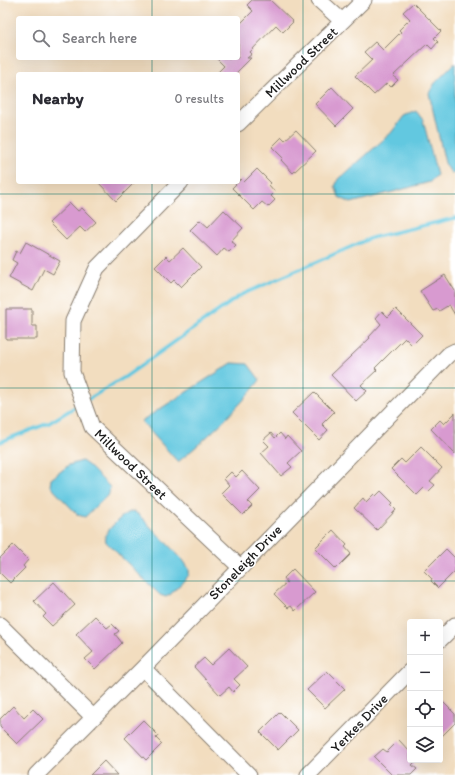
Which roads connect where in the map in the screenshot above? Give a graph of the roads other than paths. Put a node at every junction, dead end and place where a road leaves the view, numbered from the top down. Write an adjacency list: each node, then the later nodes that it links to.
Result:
1 (319, 0): 3 (street)
2 (364, 0): 3 (street, Millwood Street)
3 (342, 21): 4 (street, Millwood Street)
4 (240, 122)
5 (179, 184): 7 (street, Millwood Street)
6 (455, 351): 7 (street, Stoneleigh Drive)
7 (240, 567): 11 (street, Stoneleigh Drive)
8 (0, 625): 13 (street)
9 (455, 625): 10 (street)
10 (443, 637)
11 (143, 668): 13 (street, Stoneleigh Drive); 15 (street)
12 (407, 674): 16 (street, Yerkes Drive)
13 (93, 717): 14 (street, Stoneleigh Drive)
14 (36, 775)
15 (249, 775)
16 (308, 775)

